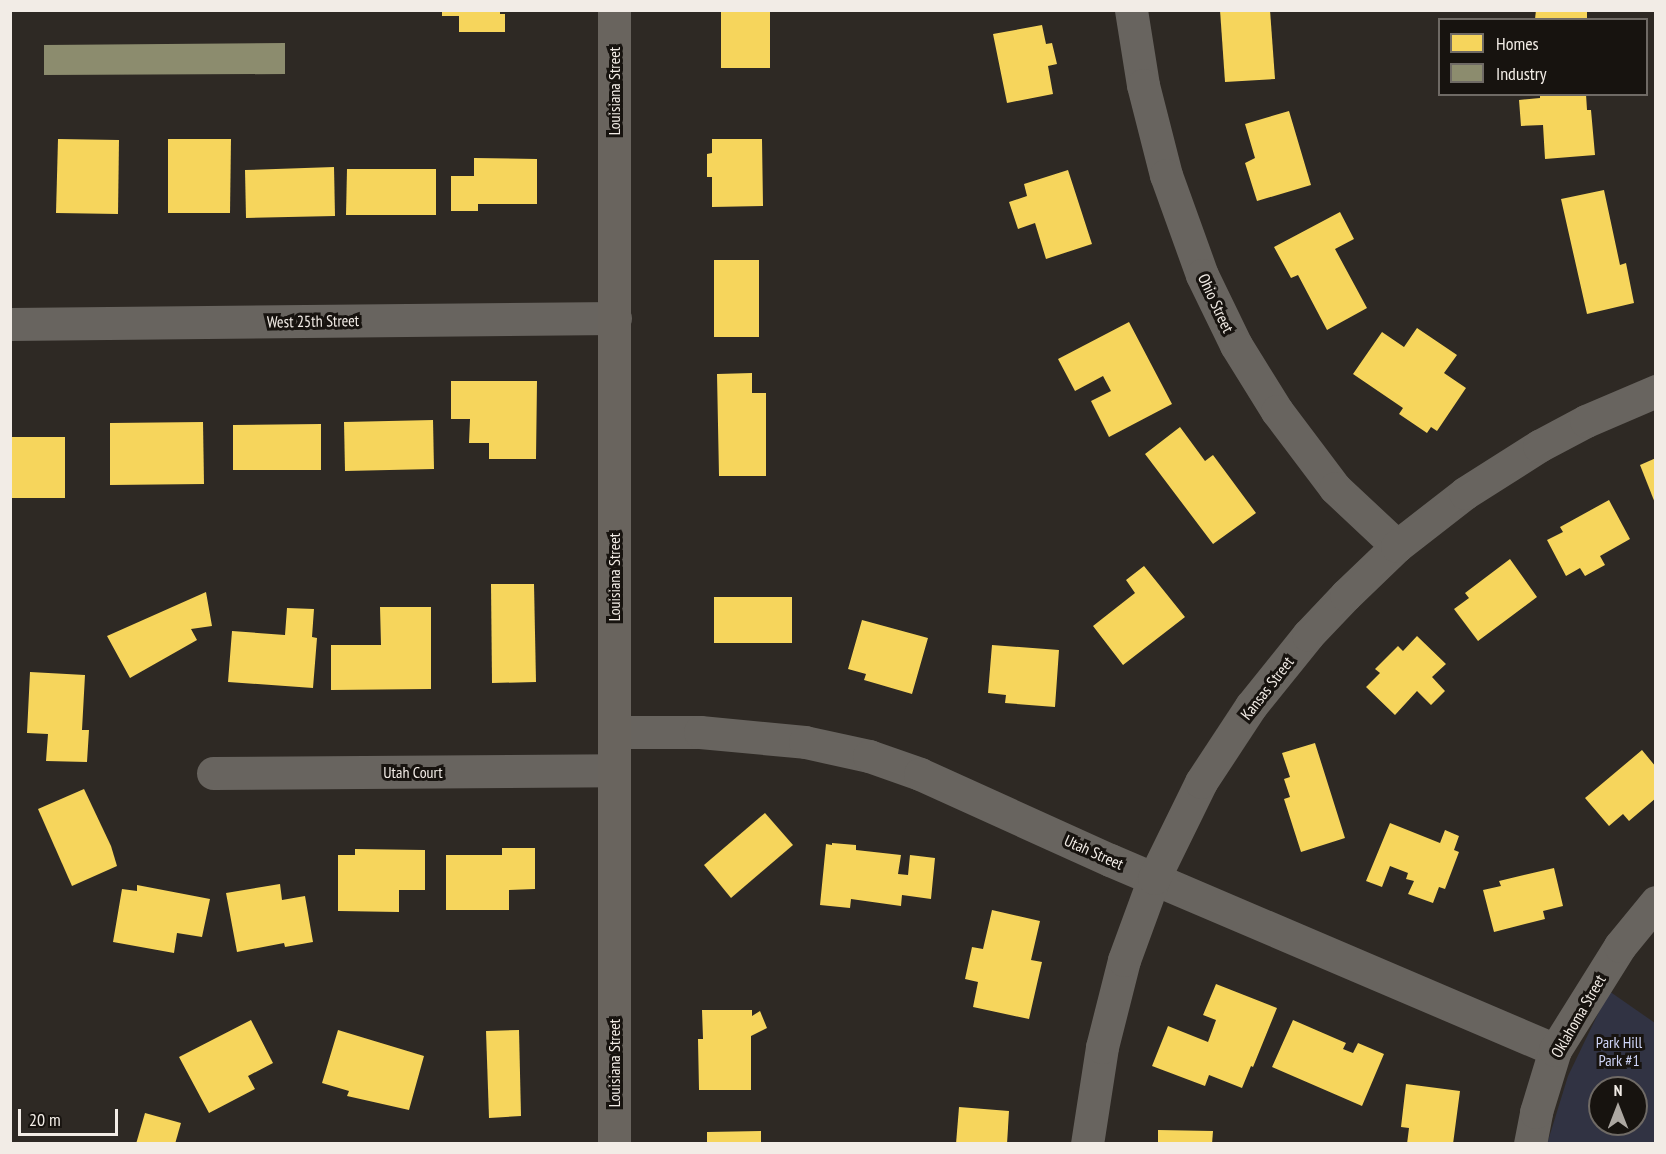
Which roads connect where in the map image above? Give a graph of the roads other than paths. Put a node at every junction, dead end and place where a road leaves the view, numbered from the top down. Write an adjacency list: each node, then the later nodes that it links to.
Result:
1 (614, 10): 3 (main road, Louisiana Street)
2 (1131, 10): 6 (street, Ohio Street)
3 (615, 318): 4 (street, West 25th Street); 7 (main road, Louisiana Street)
4 (10, 324)
5 (1656, 391): 6 (street, Kansas Street)
6 (1397, 546): 10 (street, Kansas Street)
7 (614, 732): 8 (main road, Louisiana Street); 10 (street, Utah Street)
8 (614, 770): 9 (street, Utah Court); 13 (main road, Louisiana Street)
9 (213, 773)
10 (1154, 878): 12 (street, Utah Street); 14 (street, Kansas Street)
11 (1656, 902): 12 (street, Oklahoma Street)
12 (1555, 1050): 15 (street, Oklahoma Street)
13 (614, 1143)
14 (1087, 1143)
15 (1530, 1143)

